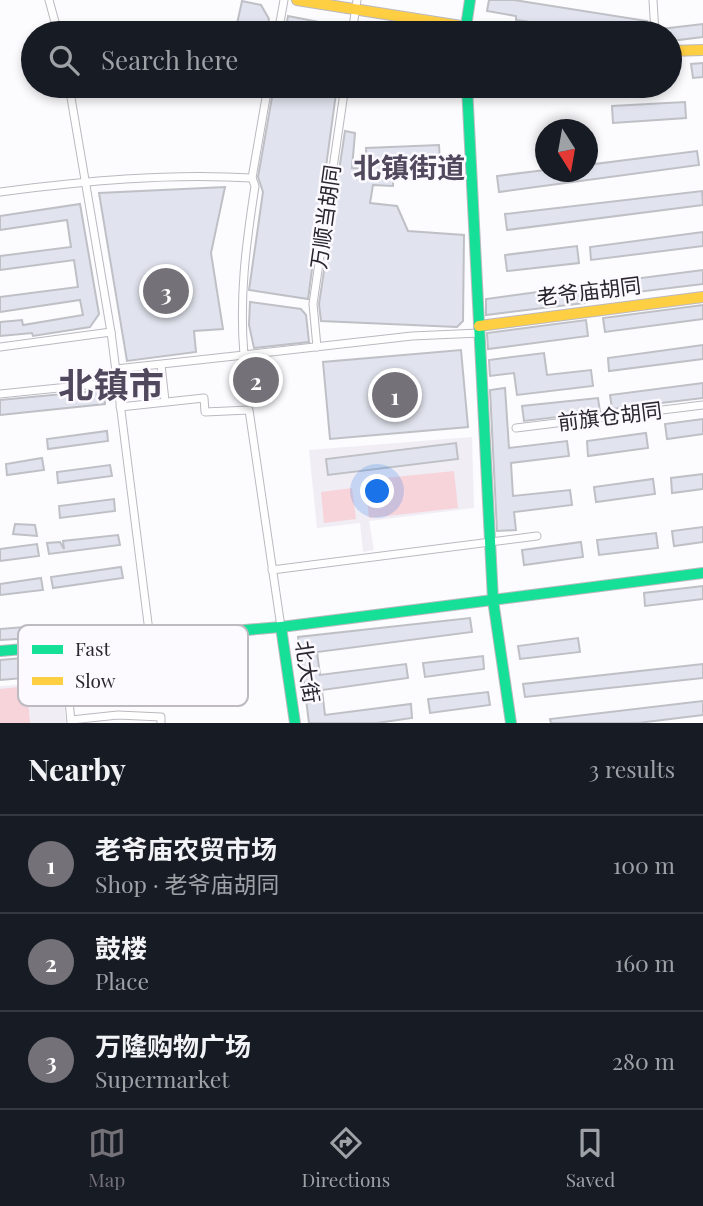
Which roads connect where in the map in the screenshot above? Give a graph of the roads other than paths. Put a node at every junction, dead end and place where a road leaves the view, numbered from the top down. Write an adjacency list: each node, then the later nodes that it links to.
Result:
1 (49, 0): 7 (street)
2 (284, 0): 8 (street)
3 (297, 0): 6 (street)
4 (470, 0): 10 (street)
5 (653, 0): 11 (street)
6 (356, 5): 9 (street)
7 (55, 21)
8 (280, 21)
9 (425, 21)
10 (466, 21)
11 (654, 21)
12 (703, 50): 13 (street)
13 (682, 51)
14 (71, 98): 18 (street)
15 (266, 98): 19 (street)
16 (343, 98): 25 (street, 万顺当胡同)
17 (468, 98): 22 (street)
18 (85, 181): 19 (street); 20 (street); 23 (street)
19 (253, 182): 26 (street)
20 (0, 192)
21 (703, 297): 22 (street, 老爷庙胡同)
22 (479, 330): 25 (street, 老爷庙胡同); 36 (street)
23 (111, 332): 24 (street); 28 (street)
24 (0, 347)
25 (314, 348): 26 (street, 老爷庙胡同)
26 (244, 355): 27 (street, 老爷庙胡同)
27 (161, 365): 28 (street, 老爷庙胡同); 31 (street)
28 (116, 369): 29 (street)
29 (117, 382): 30 (street); 33 (street)
30 (0, 394)
31 (165, 401): 33 (street); 37 (street)
32 (703, 405): 34 (street, 前旗仓胡同)
33 (120, 407): 40 (street)
34 (516, 428)
35 (537, 536): 36 (street)
36 (490, 541): 37 (street); 39 (street)
37 (272, 570): 41 (street)
38 (703, 573): 39 (street)
39 (493, 600): 41 (street); 48 (street)
40 (148, 625)
41 (281, 627): 42 (street); 47 (street, 北大街)
42 (248, 630)
43 (18, 650): 44 (street)
44 (0, 651)
45 (71, 721): 46 (street)
46 (162, 723)
47 (295, 723)
48 (511, 723)

